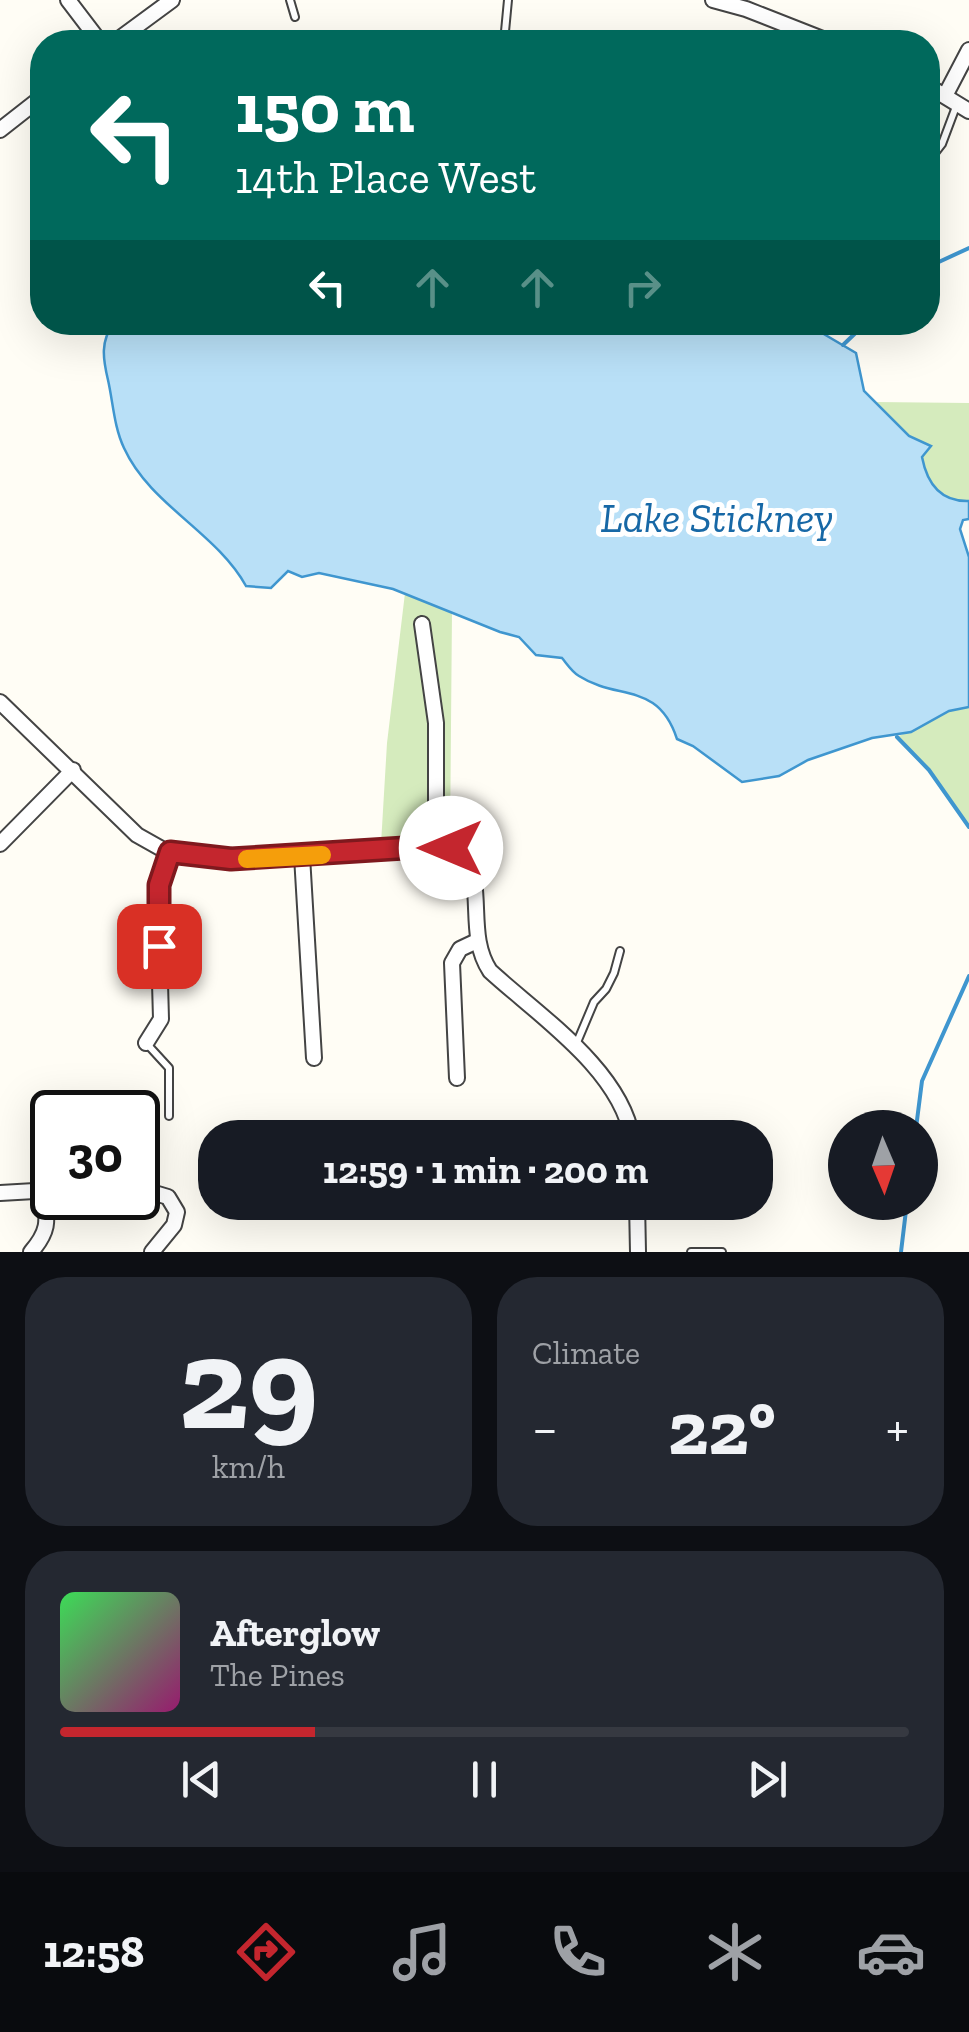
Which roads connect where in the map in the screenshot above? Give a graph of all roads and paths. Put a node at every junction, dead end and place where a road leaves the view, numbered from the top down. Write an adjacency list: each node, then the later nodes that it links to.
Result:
1 (68, 0): 8 (street)
2 (172, 0): 9 (street)
3 (290, 0): 7 (lane)
4 (508, 0): 10 (lane)
5 (712, 0): 6 (street)
6 (762, 7): 11 (street)
7 (295, 17)
8 (91, 30)
9 (131, 30)
10 (505, 30)
11 (807, 30)
12 (969, 50): 13 (street)
13 (958, 103): 16 (lane)
14 (30, 106): 15 (street)
15 (0, 130)
16 (940, 147)
17 (422, 624): 21 (street)
18 (0, 702): 19 (street)
19 (73, 770): 20 (street); 22 (street)
20 (0, 844)
21 (436, 846): 23 (street); 24 (street)
22 (170, 852): 23 (street); 26 (street)
23 (302, 856): 28 (street)
24 (477, 941): 27 (street); 29 (street)
25 (620, 951): 27 (lane)
26 (146, 1043): 30 (lane)
27 (575, 1048): 31 (street)
28 (314, 1058)
29 (457, 1078)
30 (170, 1116)
31 (627, 1120)
32 (30, 1191): 33 (street)
33 (1, 1193)
34 (160, 1195): 38 (street)
35 (47, 1220): 37 (street)
36 (637, 1220): 39 (street)
37 (31, 1252)
38 (152, 1252)
39 (638, 1252)
40 (691, 1252): 41 (lane)
41 (722, 1252)

